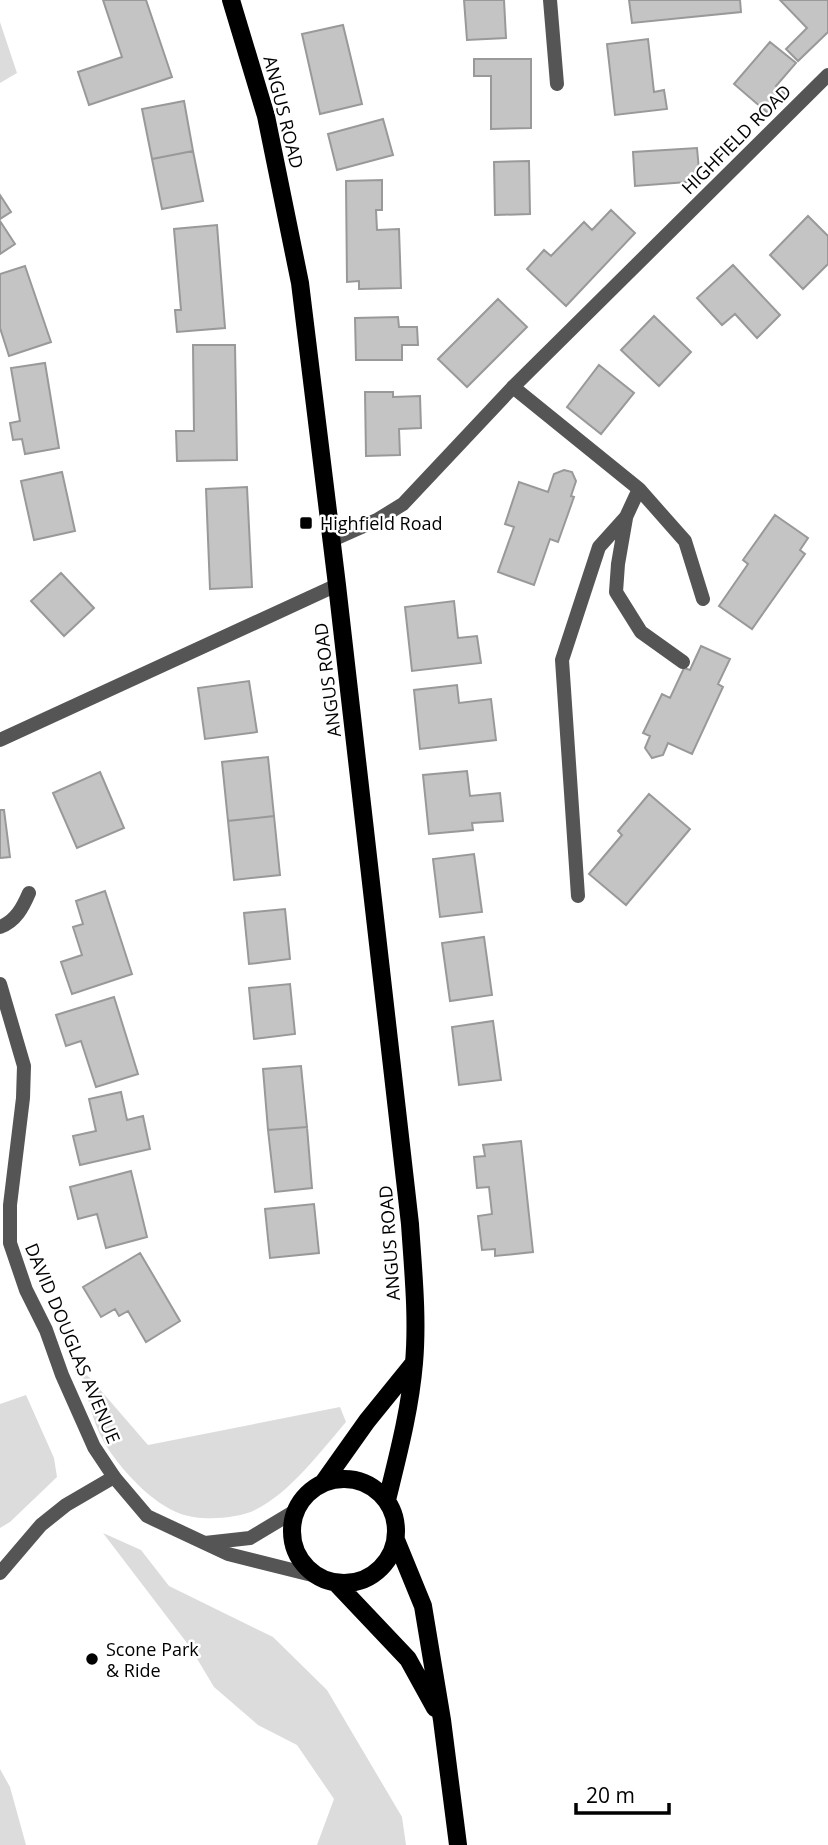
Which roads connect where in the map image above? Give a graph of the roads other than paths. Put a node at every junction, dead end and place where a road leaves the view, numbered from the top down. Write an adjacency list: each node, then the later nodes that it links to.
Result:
1 (231, 0): 8 (main road, ANGUS ROAD)
2 (550, 0): 4 (street)
3 (828, 75): 5 (street, HIGHFIELD ROAD)
4 (556, 84)
5 (513, 387): 6 (street); 8 (street, HIGHFIELD ROAD)
6 (639, 489): 7 (street); 10 (street)
7 (626, 517): 11 (street); 14 (street)
8 (332, 540): 9 (main road, ANGUS ROAD)
9 (337, 585): 12 (street); 17 (main road, ANGUS ROAD)
10 (703, 599)
11 (683, 662)
12 (0, 740)
13 (29, 892): 15 (street)
14 (578, 896)
15 (0, 927)
16 (0, 984): 18 (street, DAVID DOUGLAS AVENUE)
17 (414, 1363): 19 (main road); 20 (main road, ANGUS ROAD)
18 (114, 1477): 23 (street, DAVID DOUGLAS AVENUE); 24 (street)
19 (323, 1483): 20 (main road); 21 (main road)
20 (387, 1500): 22 (main road)
21 (295, 1511): 23 (street); 25 (main road)
22 (396, 1540): 26 (main road); 27 (main road)
23 (203, 1544): 25 (street, DAVID DOUGLAS AVENUE)
24 (0, 1573)
25 (316, 1576): 26 (main road)
26 (337, 1584): 27 (main road)
27 (442, 1720): 28 (main road)
28 (458, 1845)

